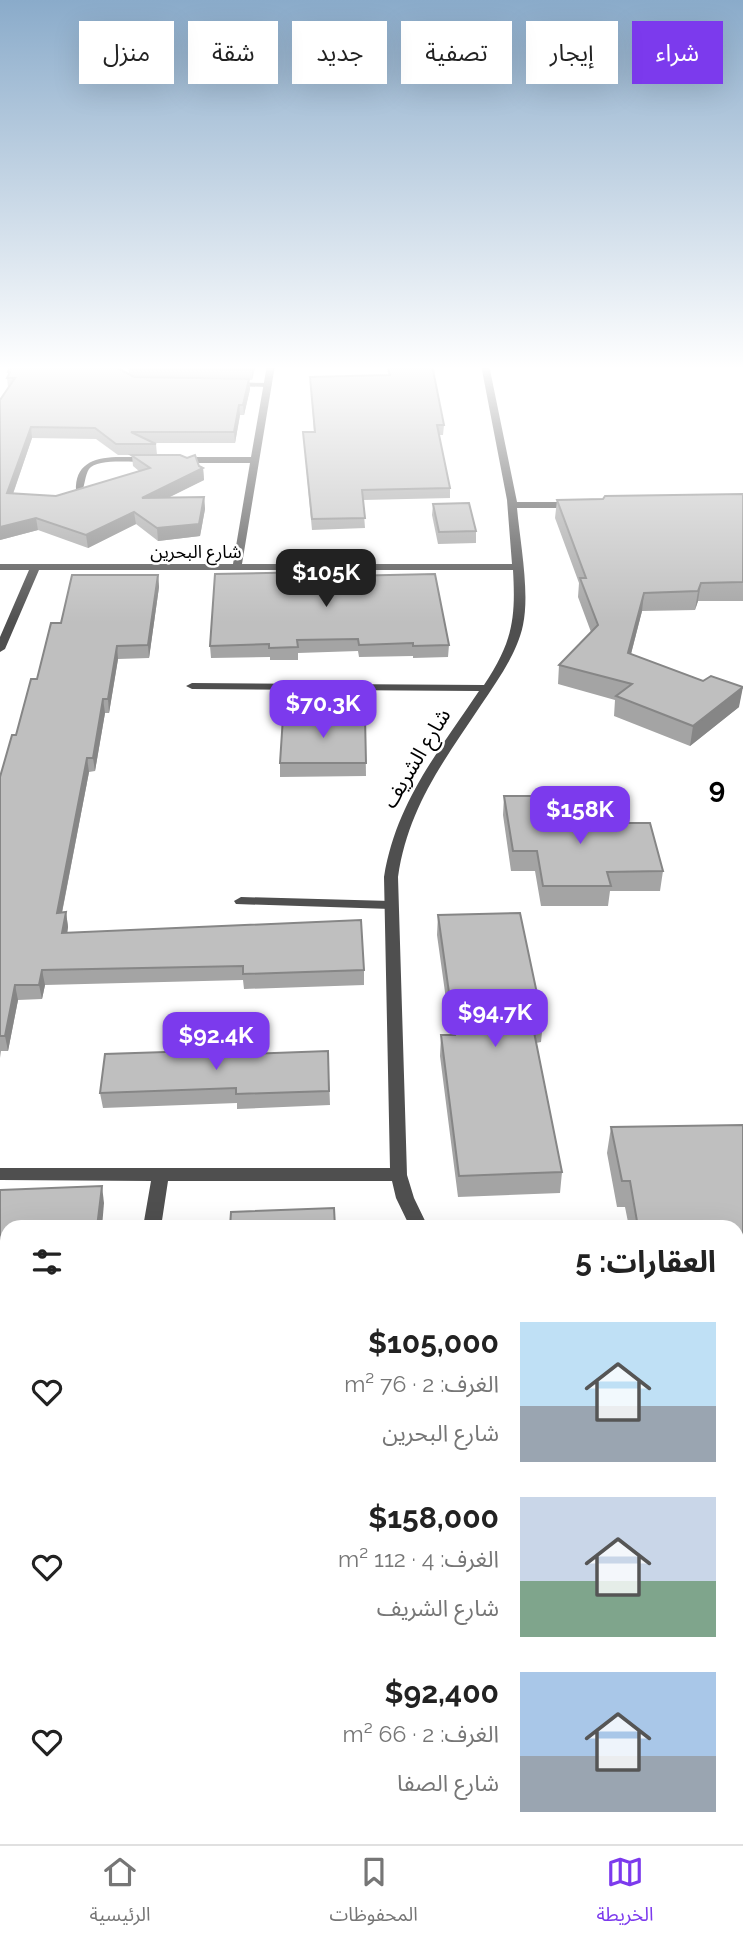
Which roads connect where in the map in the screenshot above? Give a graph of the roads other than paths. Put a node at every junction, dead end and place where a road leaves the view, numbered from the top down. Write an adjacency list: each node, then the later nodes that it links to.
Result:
1 (257, 451): 5 (street)
2 (502, 451): 7 (street, شارع الشريف)
3 (159, 460): 6 (street)
4 (173, 460): 5 (street)
5 (255, 460): 11 (street)
6 (79, 489)
7 (512, 505): 8 (street); 12 (street, شارع الشريف)
8 (586, 505)
9 (0, 567): 10 (street, شارع البحرين)
10 (35, 567): 11 (street, شارع البحرين); 13 (street)
11 (237, 567): 12 (street, شارع البحرين)
12 (518, 567): 15 (street, شارع الشريف)
13 (0, 649)
14 (192, 686): 15 (street)
15 (487, 688): 17 (street, شارع الشريف)
16 (241, 901): 17 (street)
17 (391, 905): 20 (street, شارع الشريف)
18 (0, 1174): 19 (street)
19 (160, 1175): 20 (street); 21 (street)
20 (399, 1175): 22 (street, شارع الشريف)
21 (153, 1220)
22 (416, 1220)

